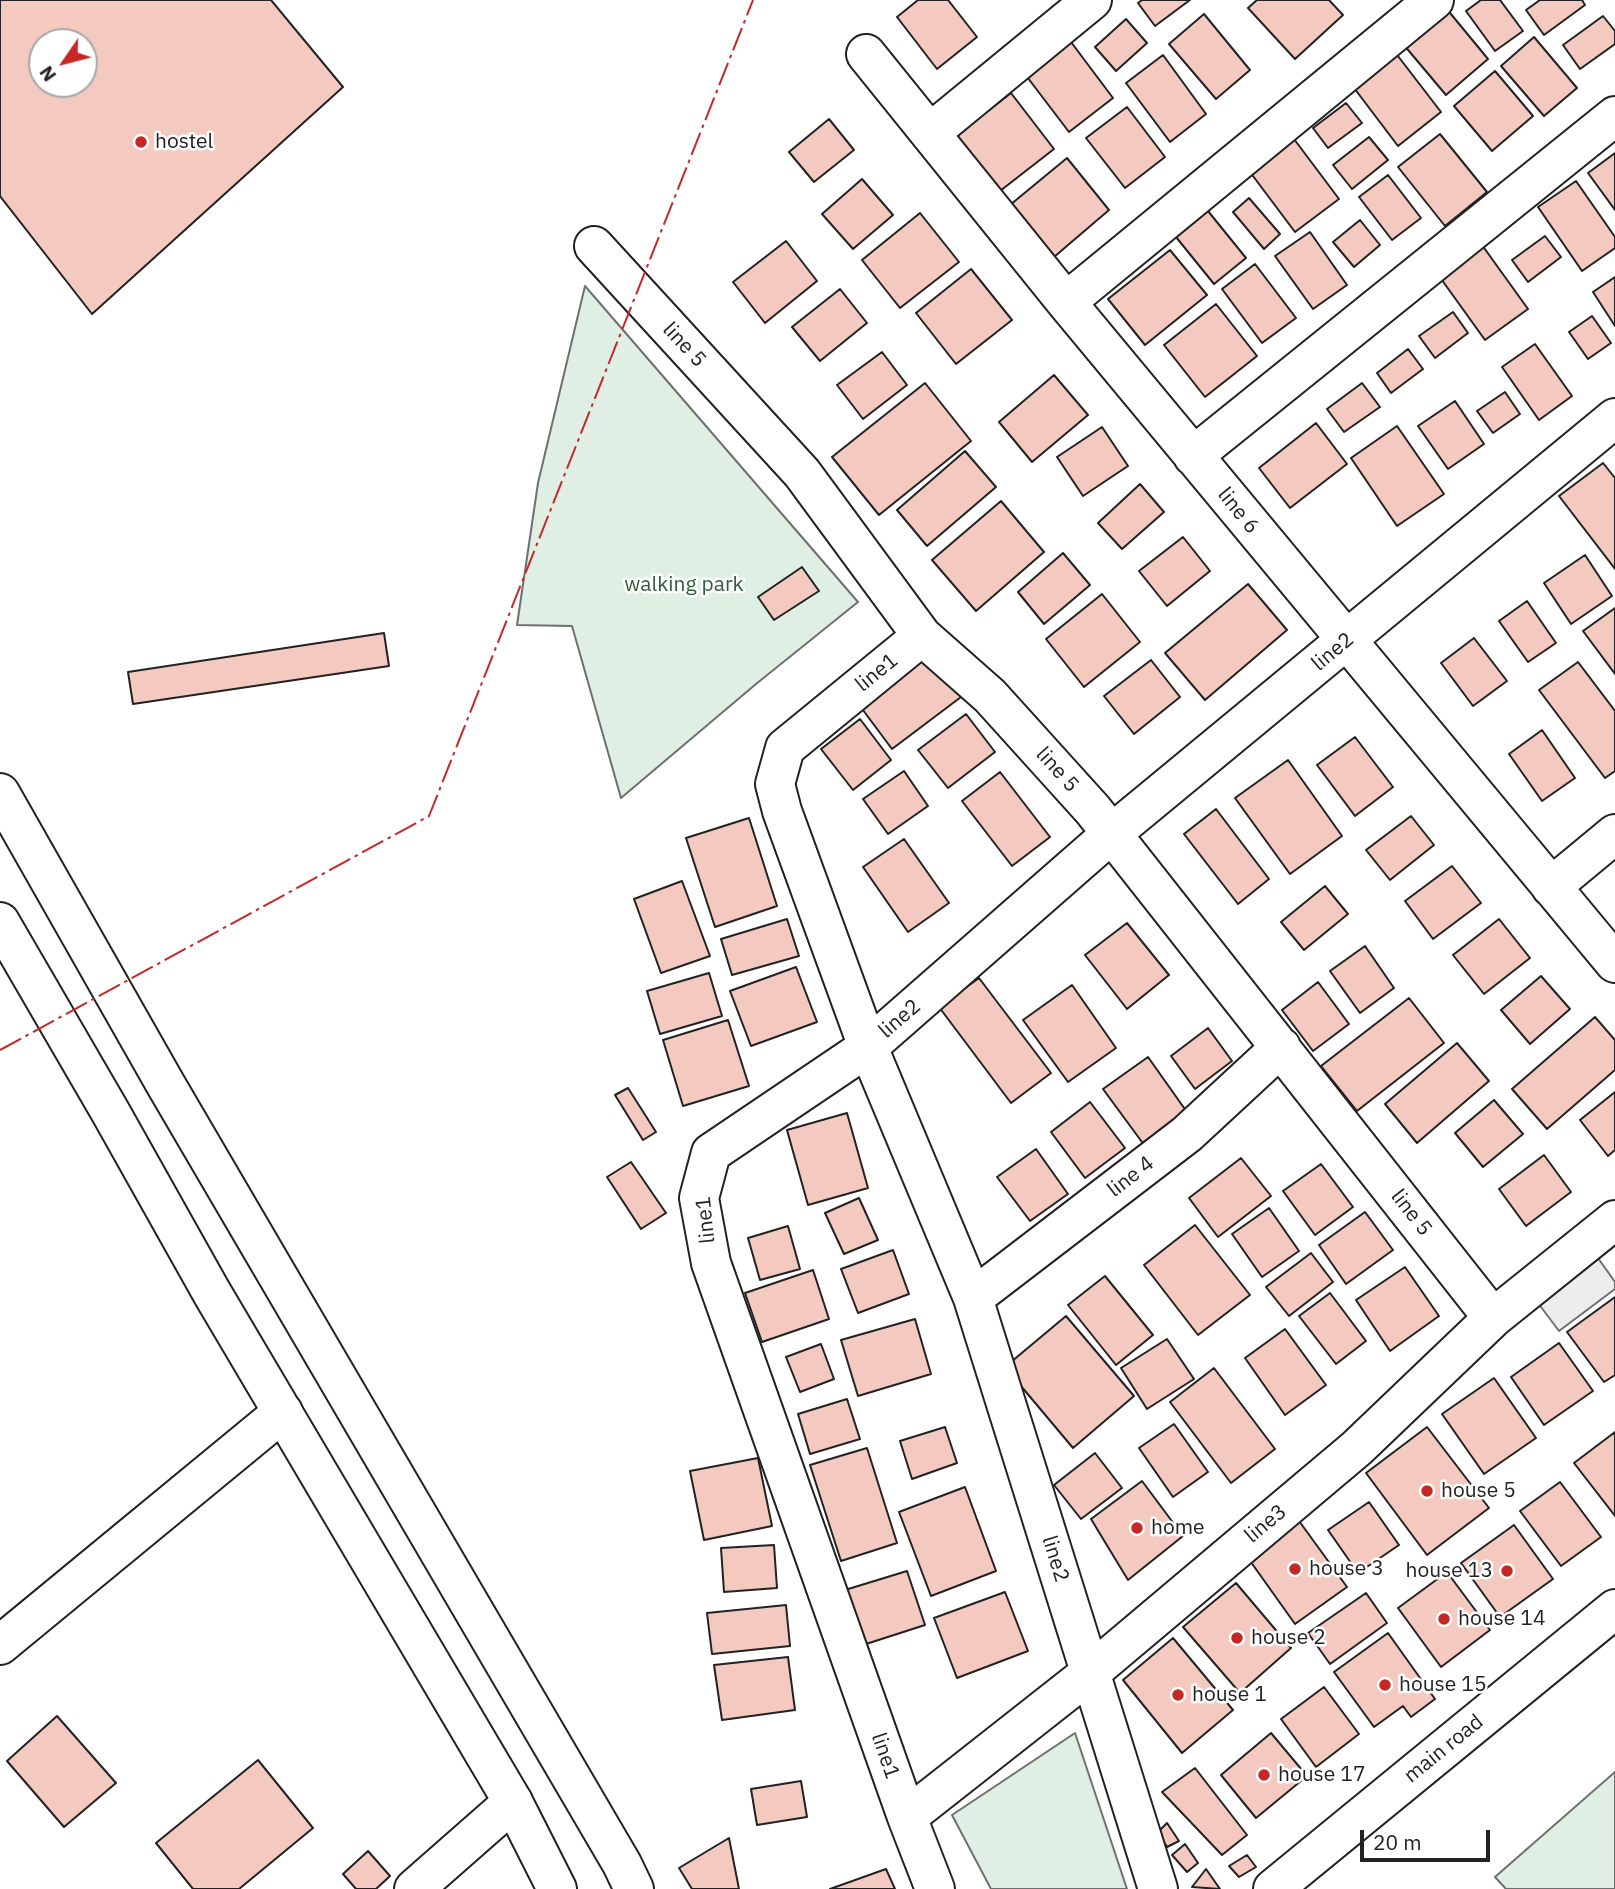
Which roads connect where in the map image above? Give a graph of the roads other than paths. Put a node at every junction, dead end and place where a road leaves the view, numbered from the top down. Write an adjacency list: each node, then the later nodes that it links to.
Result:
1 (1092, 0): 5 (main road)
2 (1434, 0): 7 (main road)
3 (866, 54): 5 (main road, line 6)
4 (1615, 116): 9 (main road)
5 (930, 133): 7 (main road, line 6)
6 (593, 246): 10 (main road, line 5)
7 (1066, 302): 9 (main road, line 6)
8 (1615, 418): 11 (main road, line2)
9 (1193, 456): 11 (main road, line 6)
10 (922, 636): 14 (main road, line 5); 18 (main road, line1)
11 (1346, 641): 14 (main road, line2); 15 (main road, line 6)
12 (0, 793): 31 (main road)
13 (1615, 834): 15 (main road)
14 (1110, 835): 18 (main road, line2); 19 (main road, line 5)
15 (1551, 887): 17 (main road, line 6)
16 (2, 925): 23 (main road)
17 (1615, 964)
18 (868, 1047): 21 (main road, line2); 28 (main road, line1)
19 (1282, 1047): 21 (main road, line 4); 22 (main road, line 5)
20 (1615, 1220): 22 (main road, line3)
21 (973, 1298): 26 (main road, line2)
22 (1493, 1318): 26 (main road, line3)
23 (283, 1412): 25 (main road); 27 (main road)
24 (1615, 1609): 34 (main road, main road)
25 (0, 1645)
26 (1090, 1673): 28 (main road, line3); 33 (main road, line2)
27 (513, 1802): 29 (main road); 30 (main road)
28 (907, 1817): 32 (main road, line1)
29 (414, 1889)
30 (557, 1889)
31 (634, 1889)
32 (935, 1889)
33 (1158, 1889)
34 (1273, 1889)

